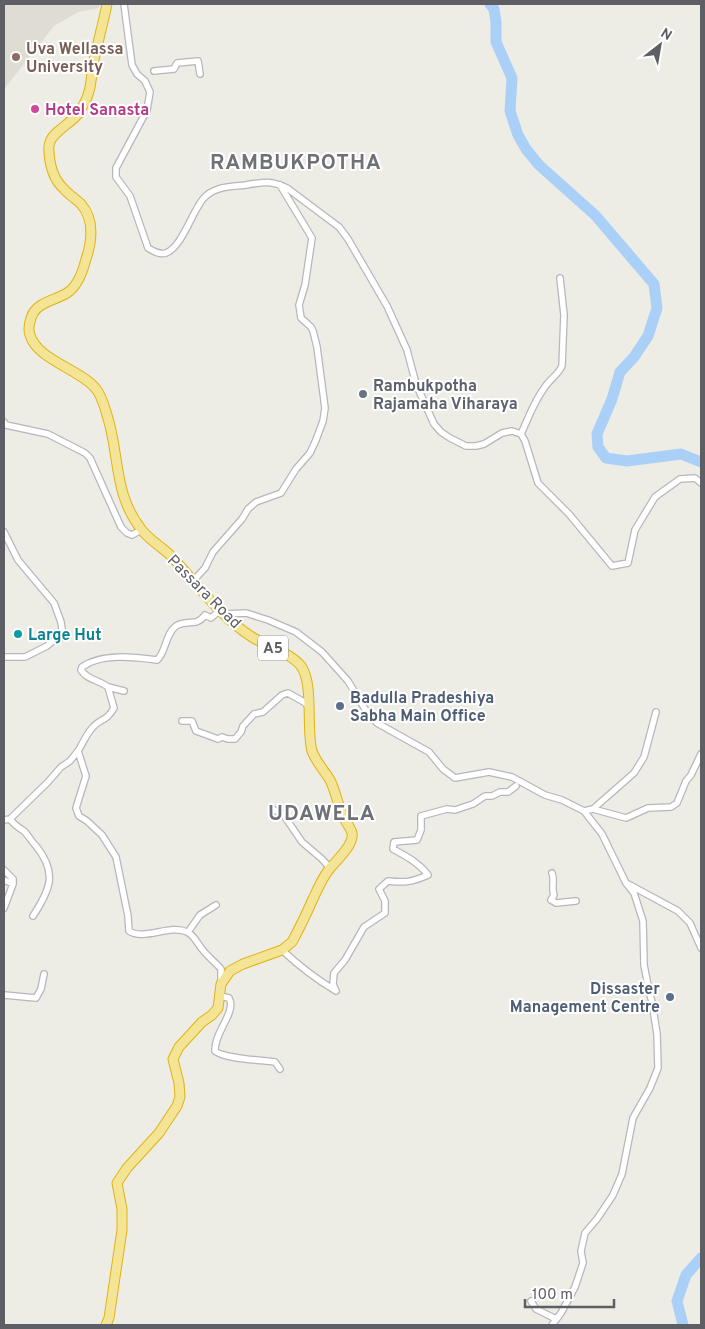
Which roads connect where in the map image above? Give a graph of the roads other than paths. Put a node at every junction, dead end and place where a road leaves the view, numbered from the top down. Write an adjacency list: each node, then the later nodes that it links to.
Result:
1 (107, 4): 10 (highway, Passara Road / A5)
2 (124, 4): 5 (street)
3 (154, 71): 4 (street)
4 (200, 74)
5 (279, 184): 8 (street); 12 (street)
6 (560, 278): 8 (street)
7 (4, 422): 10 (street)
8 (521, 434): 9 (street)
9 (701, 483)
10 (141, 530): 12 (highway, Passara Road / A5)
11 (4, 532): 14 (street)
12 (192, 581): 13 (highway, Passara Road / A5)
13 (221, 612): 15 (street); 17 (highway, Passara Road / A5); 25 (street)
14 (4, 657)
15 (108, 687): 16 (street); 20 (street)
16 (124, 691)
17 (309, 707): 19 (street); 27 (highway, Passara Road / A5)
18 (656, 712): 23 (street)
19 (182, 721)
20 (78, 751): 26 (street); 37 (street)
21 (701, 754): 23 (street)
22 (516, 786): 39 (street)
23 (593, 809): 25 (street)
24 (274, 810): 27 (street)
25 (584, 811): 31 (street)
26 (7, 819): 36 (street)
27 (330, 868): 39 (highway, Passara Road / A5)
28 (4, 870): 32 (street)
29 (552, 873): 33 (street)
30 (4, 880): 32 (street)
31 (626, 883): 38 (street); 46 (street)
32 (13, 884): 35 (street)
33 (576, 901)
34 (216, 904): 37 (street)
35 (4, 908)
36 (33, 916)
37 (188, 932): 41 (street)
38 (701, 948)
39 (282, 950): 41 (highway)
40 (44, 974): 42 (street)
41 (222, 984): 43 (highway)
42 (4, 995)
43 (220, 996): 44 (street); 47 (highway)
44 (280, 1069)
45 (531, 1301): 46 (street)
46 (556, 1319): 48 (street)
47 (106, 1325)
48 (552, 1325)

